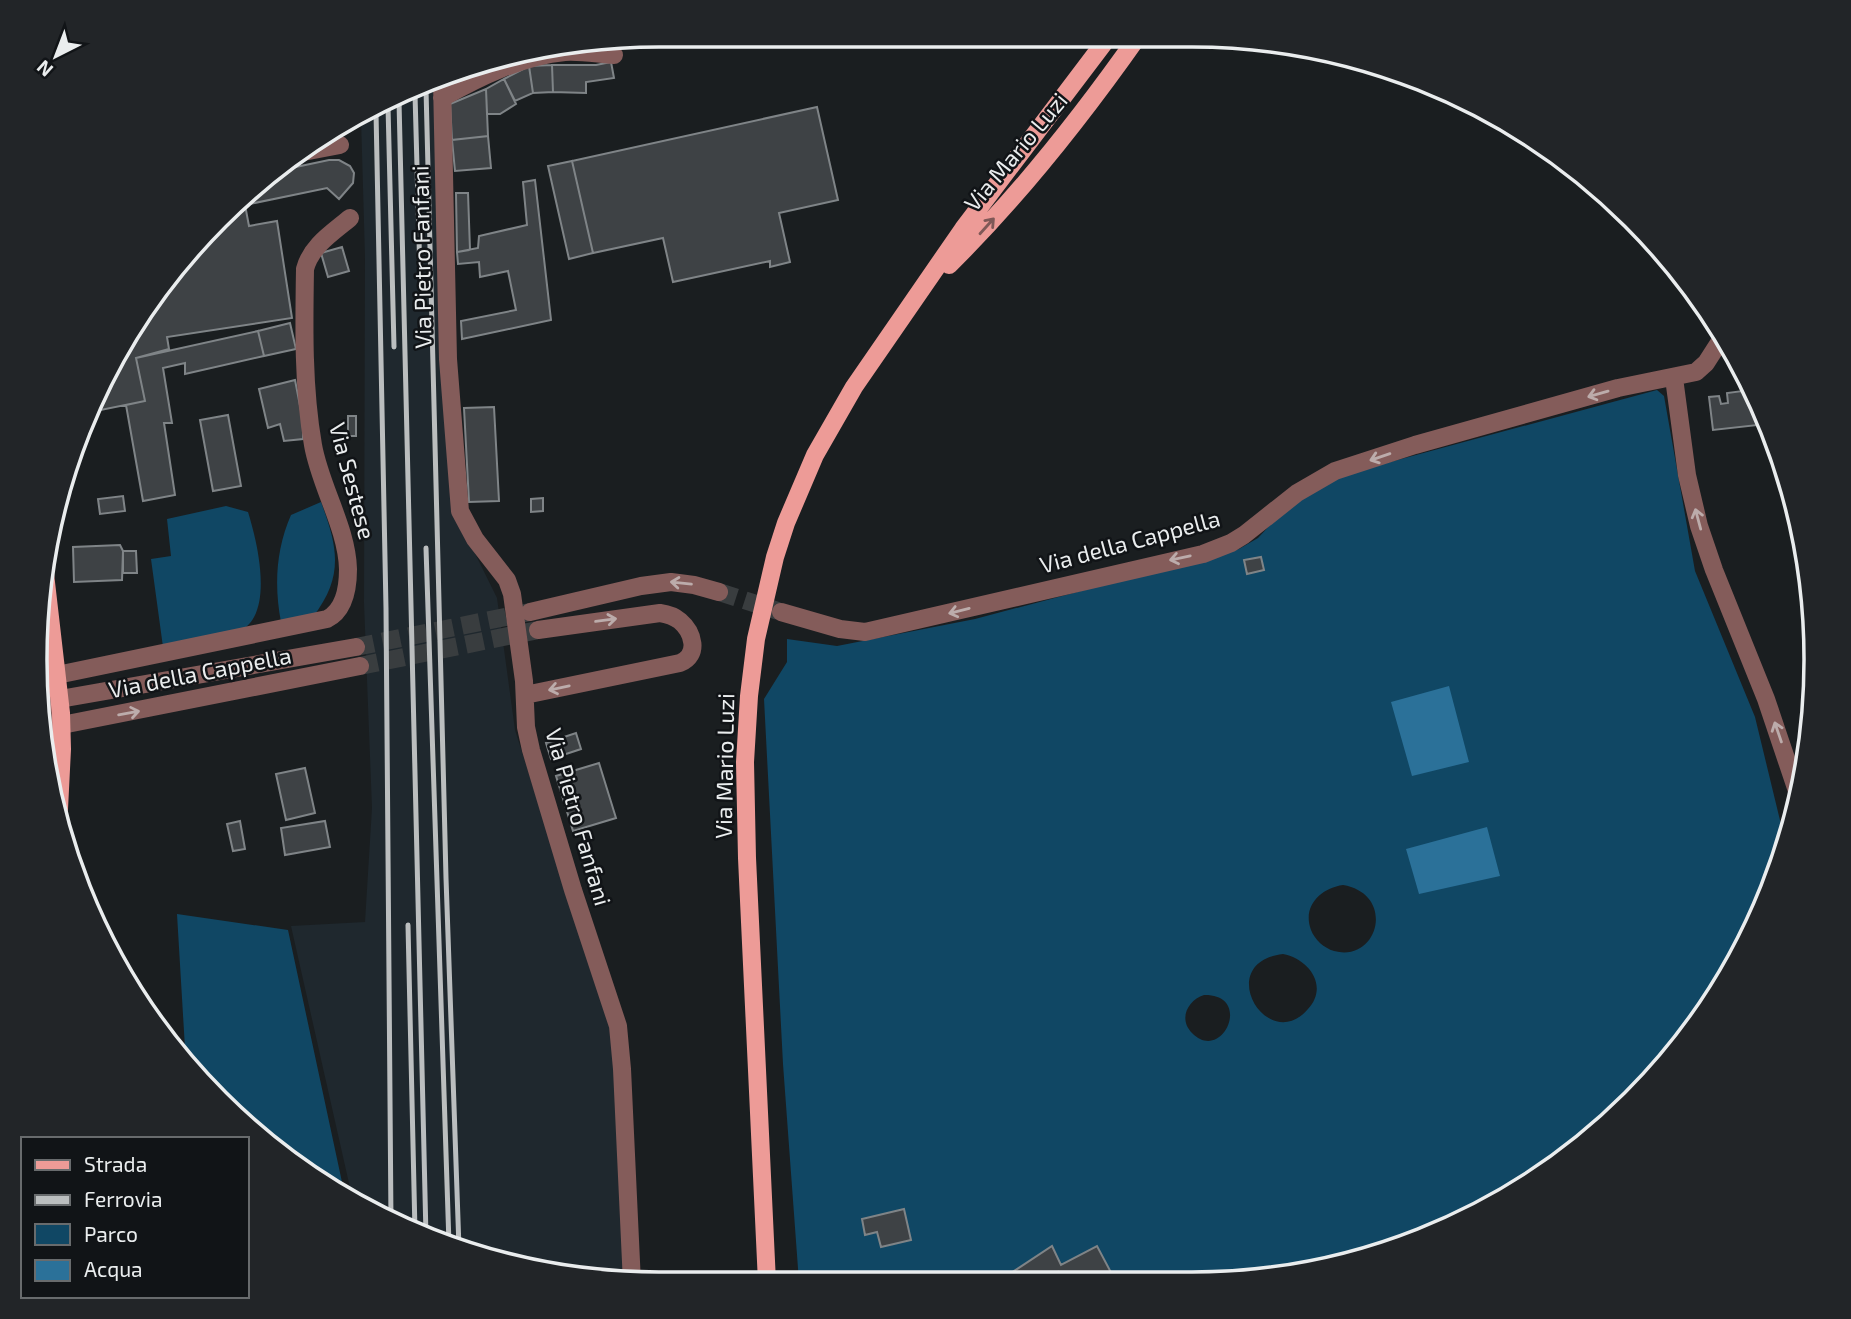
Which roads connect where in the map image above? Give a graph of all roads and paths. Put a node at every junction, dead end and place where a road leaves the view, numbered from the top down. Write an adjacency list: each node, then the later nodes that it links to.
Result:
1 (1101, 47): 10 (main road, Via Mario Luzi)
2 (1131, 47): 10 (main road, Via Mario Luzi, one-way to 2)
3 (576, 53): 4 (street)
4 (614, 55)
5 (513, 65): 6 (street)
6 (442, 90): 22 (street, Via Pietro Fanfani)
7 (340, 145): 8 (street)
8 (321, 149)
9 (350, 218): 21 (street, Via Sestese)
10 (921, 292): 28 (main road, Via Mario Luzi)
11 (1718, 347): 12 (street, Via della Cappella)
12 (1674, 378): 16 (street, Via della Cappella, one-way to 16); 25 (street, one-way to 12)
13 (719, 592): 15 (street, one-way to 15)
14 (50, 612): 21 (main road)
15 (530, 612)
16 (781, 612)
17 (538, 630): 22 (street, one-way to 22)
18 (356, 647): 23 (street, Via della Cappella)
19 (47, 666): 23 (street)
20 (360, 666): 23 (street, Via della Cappella, one-way to 20)
21 (57, 675): 23 (main road)
22 (525, 695): 27 (street, Via Pietro Fanfani)
23 (60, 712): 24 (street); 26 (main road)
24 (54, 748)
25 (1792, 777)
26 (59, 780)
27 (631, 1271)
28 (767, 1272)

